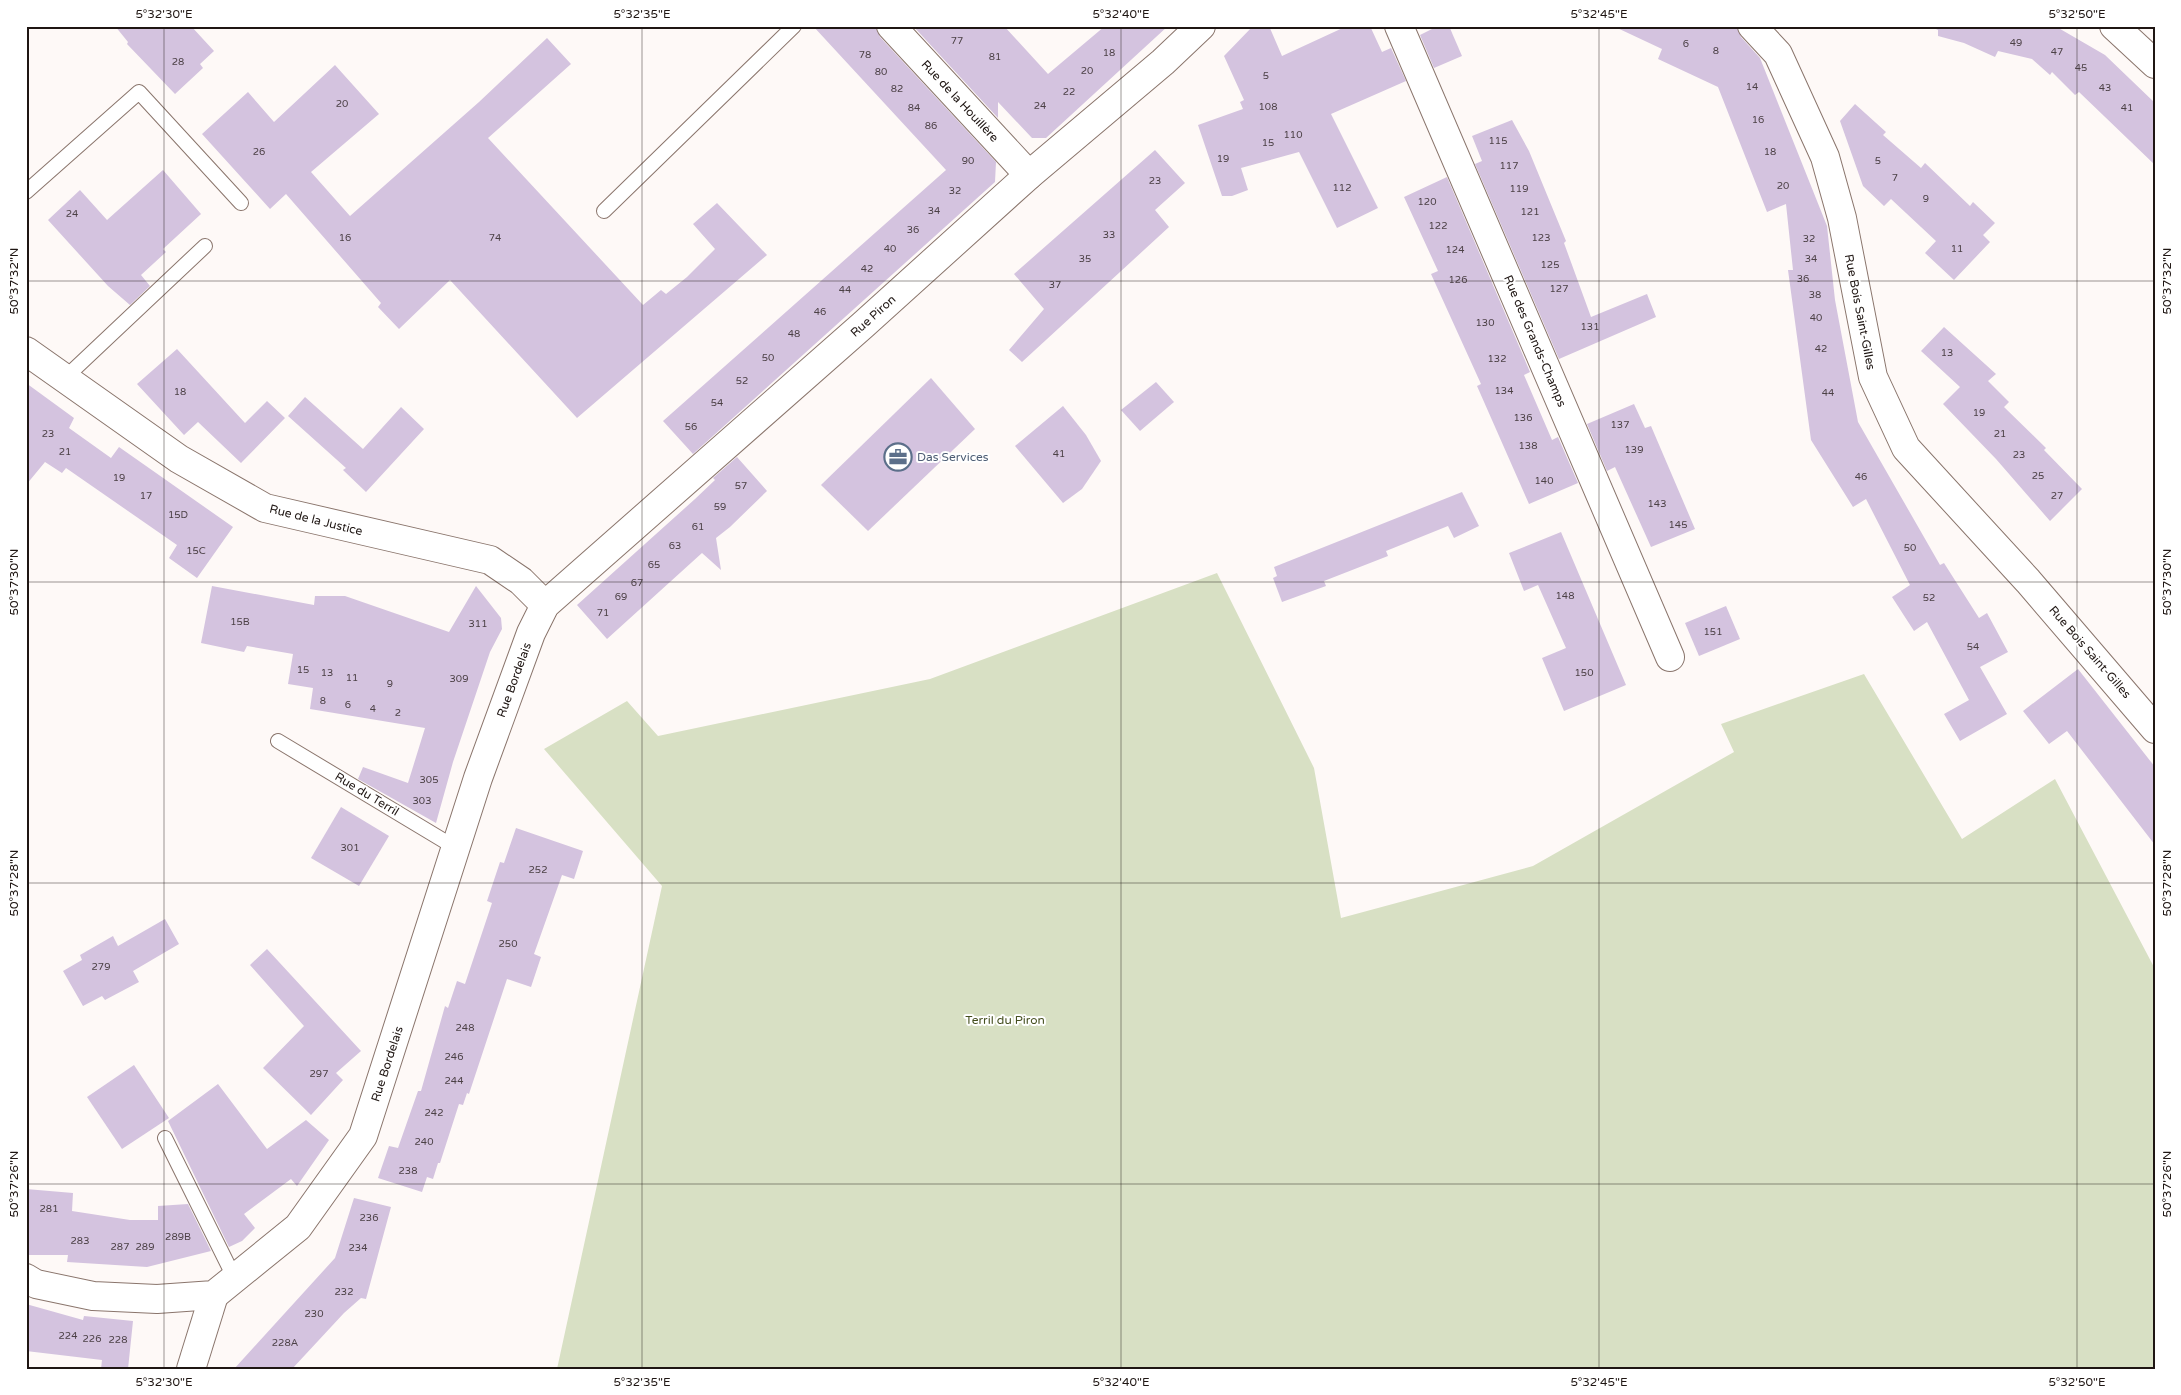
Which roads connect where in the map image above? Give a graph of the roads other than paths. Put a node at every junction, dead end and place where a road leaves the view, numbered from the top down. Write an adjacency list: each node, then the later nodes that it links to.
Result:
1 (794, 26): 11 (lane)
2 (891, 26): 8 (street, Rue de la Houillère)
3 (1201, 26): 8 (street, Rue Piron)
4 (1399, 26): 16 (street, Rue des Grands-Champs)
5 (1752, 26): 17 (street, Rue Bois Saint-Gilles)
6 (2114, 26): 7 (street)
7 (2155, 64)
8 (1029, 175): 15 (street, Rue Piron)
9 (26, 192): 10 (lane)
10 (242, 204)
11 (604, 210)
12 (205, 246): 14 (lane)
13 (26, 351): 14 (street, Rue de la Justice)
14 (66, 377): 15 (street, Rue de la Justice)
15 (544, 605): 19 (street, Rue Bordelais)
16 (1670, 657)
17 (2155, 729)
18 (278, 741): 19 (lane, Rue du Terril)
19 (456, 848): 22 (street, Rue Bordelais)
20 (165, 1138): 22 (lane)
21 (26, 1278): 22 (street)
22 (225, 1287): 23 (street)
23 (191, 1369)

